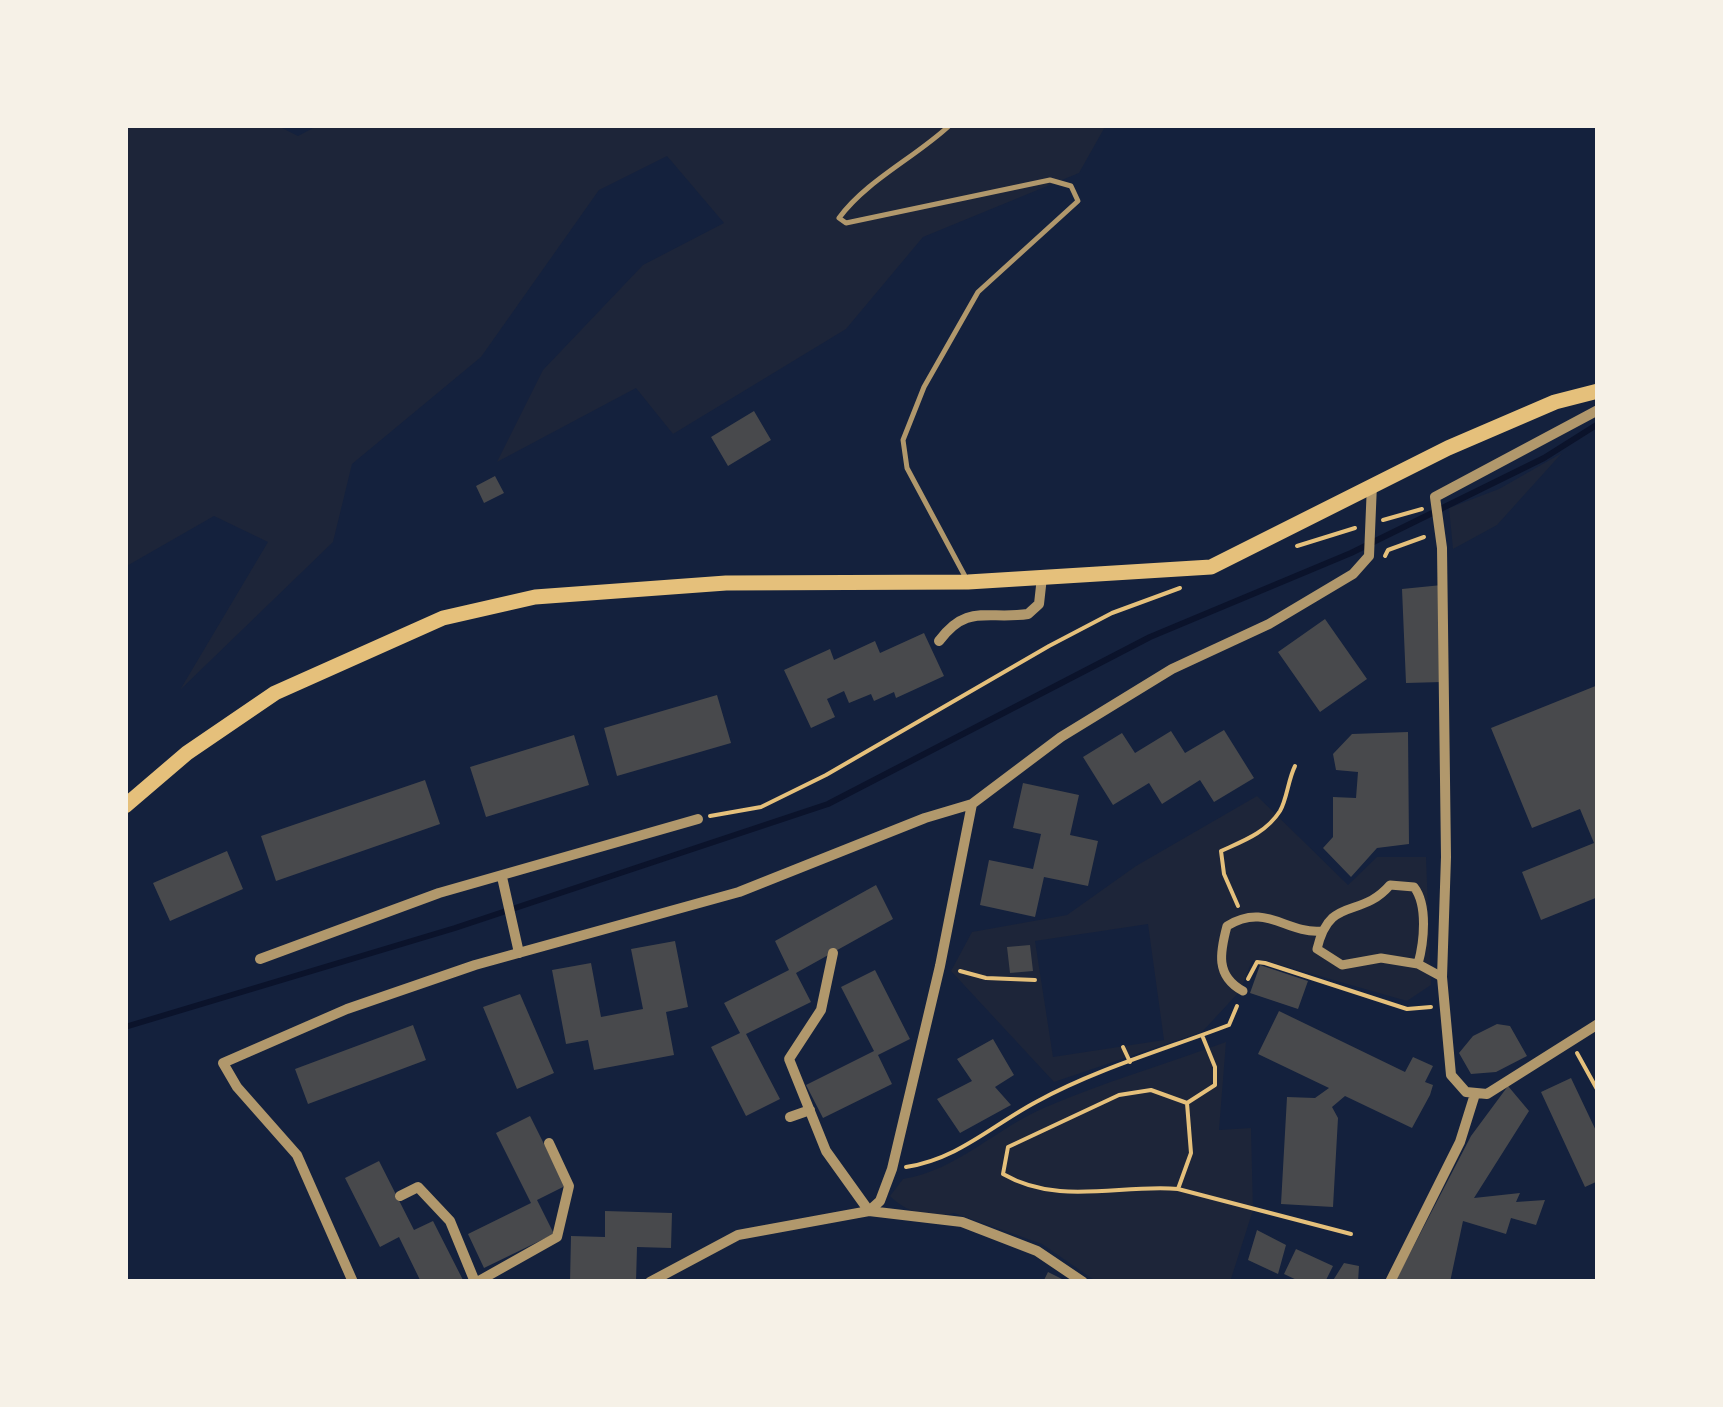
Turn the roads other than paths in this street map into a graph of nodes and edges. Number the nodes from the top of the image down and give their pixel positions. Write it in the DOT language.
graph roads {
  1 [pos="950,125"];
  2 [pos="1598,391"];
  3 [pos="1598,410"];
  4 [pos="1372,484"];
  5 [pos="1042,578"];
  6 [pos="968,582"];
  7 [pos="939,641"];
  8 [pos="972,804"];
  9 [pos="125,806"];
  10 [pos="698,819"];
  11 [pos="502,877"];
  12 [pos="1321,930"];
  13 [pos="519,952"];
  14 [pos="833,953"];
  15 [pos="260,960"];
  16 [pos="1418,964"];
  17 [pos="1442,977"];
  18 [pos="1243,992"];
  19 [pos="1598,1024"];
  20 [pos="1475,1094"];
  21 [pos="810,1110"];
  22 [pos="790,1117"];
  23 [pos="548,1143"];
  24 [pos="400,1196"];
  25 [pos="869,1211"];
  26 [pos="353,1282"];
  27 [pos="476,1282"];
  28 [pos="650,1282"];
  29 [pos="1082,1282"];
  30 [pos="1390,1282"];
  1 -- 6 [label="lane"];
  2 -- 4 [label="main road"];
  3 -- 17 [label="street"];
  4 -- 5 [label="main road"];
  4 -- 8 [label="street"];
  5 -- 6 [label="main road"];
  5 -- 7 [label="street"];
  6 -- 9 [label="main road"];
  8 -- 13 [label="street"];
  8 -- 25 [label="street"];
  10 -- 11 [label="street"];
  11 -- 13 [label="street"];
  11 -- 15 [label="street"];
  12 -- 16 [label="street"];
  12 -- 16 [label="street"];
  12 -- 18 [label="street"];
  13 -- 26 [label="street"];
  14 -- 21 [label="street"];
  16 -- 17 [label="street"];
  17 -- 20 [label="street"];
  19 -- 20 [label="street"];
  20 -- 30 [label="street"];
  21 -- 22 [label="street"];
  21 -- 25 [label="street"];
  23 -- 27 [label="street"];
  24 -- 27 [label="street"];
  25 -- 28 [label="street"];
  25 -- 29 [label="street"];
}
